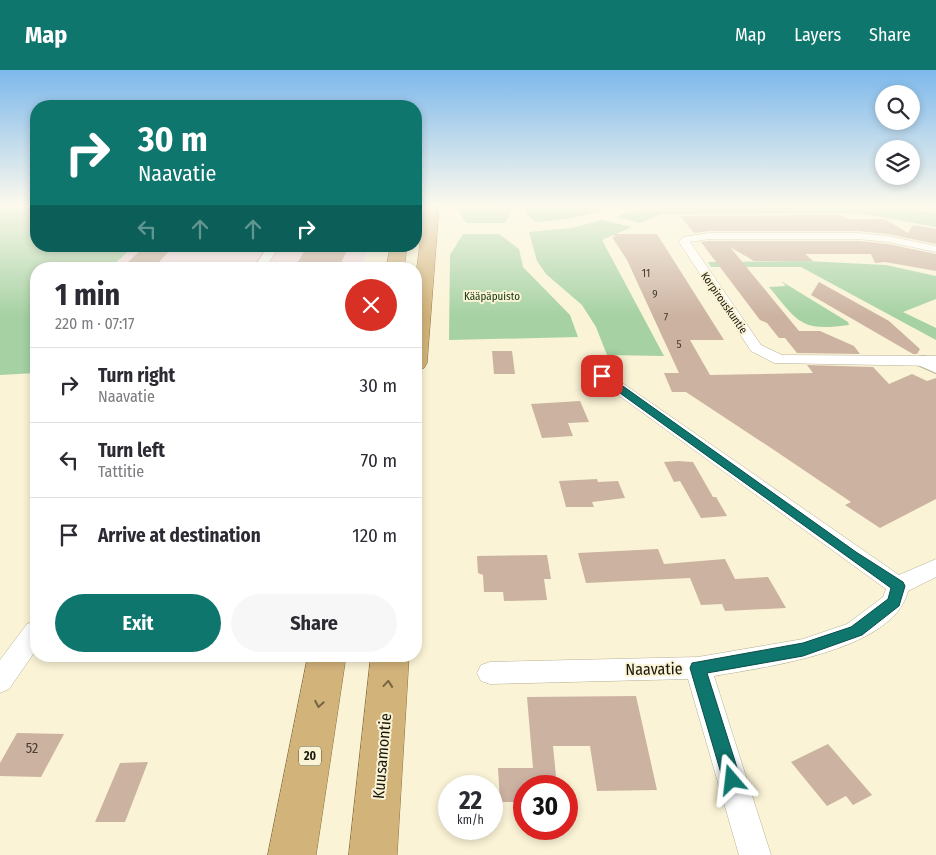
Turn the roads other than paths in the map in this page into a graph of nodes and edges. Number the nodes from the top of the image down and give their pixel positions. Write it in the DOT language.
graph roads {
  1 [pos="428,244"];
  2 [pos="685,244"];
  3 [pos="913,244"];
  4 [pos="936,248"];
  5 [pos="422,304"];
  6 [pos="932,363"];
  7 [pos="602,376"];
  8 [pos="936,567"];
  9 [pos="898,586"];
  10 [pos="30,639"];
  11 [pos="326,662"];
  12 [pos="389,662"];
  13 [pos="698,668"];
  14 [pos="490,673"];
  15 [pos="0,681"];
  16 [pos="292,855"];
  17 [pos="373,855"];
  18 [pos="755,855"];
  1 -- 5 [label="highway"];
  2 -- 6 [label="street, Korpirouskuntie"];
  3 -- 4 [label="street, Korpirouskuntie"];
  7 -- 9 [label="street"];
  8 -- 9 [label="street"];
  9 -- 13 [label="street, Naavatie"];
  10 -- 15 [label="street"];
  11 -- 16 [label="highway, 20, one-way"];
  17 -- 12 [label="highway, Kuusamontie, one-way"];
  13 -- 14 [label="street, Naavatie"];
  13 -- 18 [label="street"];
}
